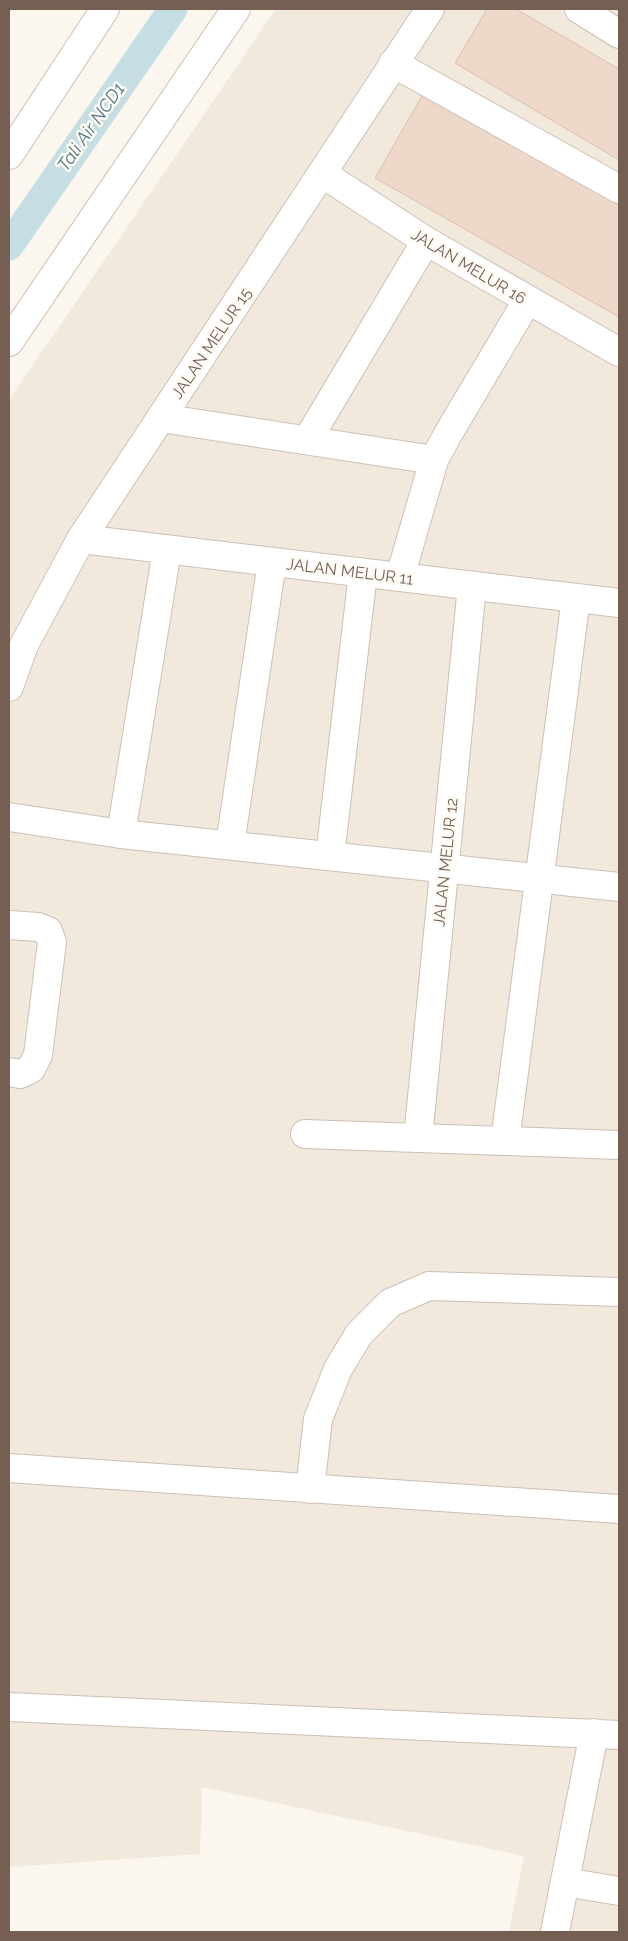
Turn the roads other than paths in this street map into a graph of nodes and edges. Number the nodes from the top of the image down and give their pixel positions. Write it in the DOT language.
graph roads {
  1 [pos="105,9"];
  2 [pos="236,9"];
  3 [pos="430,9"];
  4 [pos="579,9"];
  5 [pos="619,34"];
  6 [pos="393,63"];
  7 [pos="9,155"];
  8 [pos="323,174"];
  9 [pos="619,188"];
  10 [pos="426,241"];
  11 [pos="527,301"];
  12 [pos="9,342"];
  13 [pos="619,352"];
  14 [pos="161,418"];
  15 [pos="308,439"];
  16 [pos="434,460"];
  17 [pos="81,539"];
  18 [pos="167,550"];
  19 [pos="272,562"];
  20 [pos="363,573"];
  21 [pos="400,577"];
  22 [pos="472,586"];
  23 [pos="576,598"];
  24 [pos="619,603"];
  25 [pos="9,687"];
  26 [pos="9,817"];
  27 [pos="121,834"];
  28 [pos="230,846"];
  29 [pos="330,856"];
  30 [pos="444,869"];
  31 [pos="540,878"];
  32 [pos="619,887"];
  33 [pos="9,925"];
  34 [pos="9,1072"];
  35 [pos="305,1134"];
  36 [pos="418,1138"];
  37 [pos="505,1141"];
  38 [pos="619,1145"];
  39 [pos="619,1292"];
  40 [pos="9,1468"];
  41 [pos="310,1489"];
  42 [pos="619,1509"];
  43 [pos="9,1707"];
  44 [pos="607,1734"];
  45 [pos="565,1882"];
  46 [pos="619,1890"];
  47 [pos="550,1930"];
  1 -- 7 [label="street"];
  2 -- 12 [label="street"];
  3 -- 6 [label="street, JALAN MELUR 15"];
  4 -- 5 [label="street"];
  6 -- 8 [label="street, JALAN MELUR 15"];
  6 -- 9 [label="street"];
  8 -- 10 [label="street, JALAN MELUR 16"];
  8 -- 14 [label="street, JALAN MELUR 15"];
  10 -- 11 [label="street, JALAN MELUR 16"];
  10 -- 15 [label="street"];
  11 -- 13 [label="street, JALAN MELUR 16"];
  11 -- 16 [label="street"];
  14 -- 15 [label="street"];
  14 -- 17 [label="street, JALAN MELUR 15"];
  15 -- 16 [label="street"];
  16 -- 21 [label="street"];
  17 -- 18 [label="street, JALAN MELUR 11"];
  17 -- 25 [label="street, JALAN MELUR 15"];
  18 -- 19 [label="street, JALAN MELUR 11"];
  18 -- 27 [label="street"];
  19 -- 20 [label="street, JALAN MELUR 11"];
  19 -- 28 [label="street"];
  20 -- 21 [label="street, JALAN MELUR 11"];
  20 -- 29 [label="street"];
  21 -- 22 [label="street, JALAN MELUR 11"];
  22 -- 23 [label="street, JALAN MELUR 11"];
  22 -- 30 [label="street, JALAN MELUR 12"];
  23 -- 24 [label="street, JALAN MELUR 11"];
  23 -- 31 [label="street"];
  26 -- 27 [label="street"];
  27 -- 28 [label="street"];
  28 -- 29 [label="street"];
  29 -- 30 [label="street"];
  30 -- 31 [label="street"];
  30 -- 36 [label="street, JALAN MELUR 12"];
  31 -- 32 [label="street"];
  31 -- 37 [label="street"];
  33 -- 34 [label="street"];
  35 -- 36 [label="street"];
  36 -- 37 [label="street"];
  37 -- 38 [label="street"];
  39 -- 41 [label="street"];
  40 -- 41 [label="street"];
  41 -- 42 [label="street"];
  43 -- 44 [label="street"];
  44 -- 45 [label="street"];
  45 -- 46 [label="street"];
  45 -- 47 [label="street"];
}
